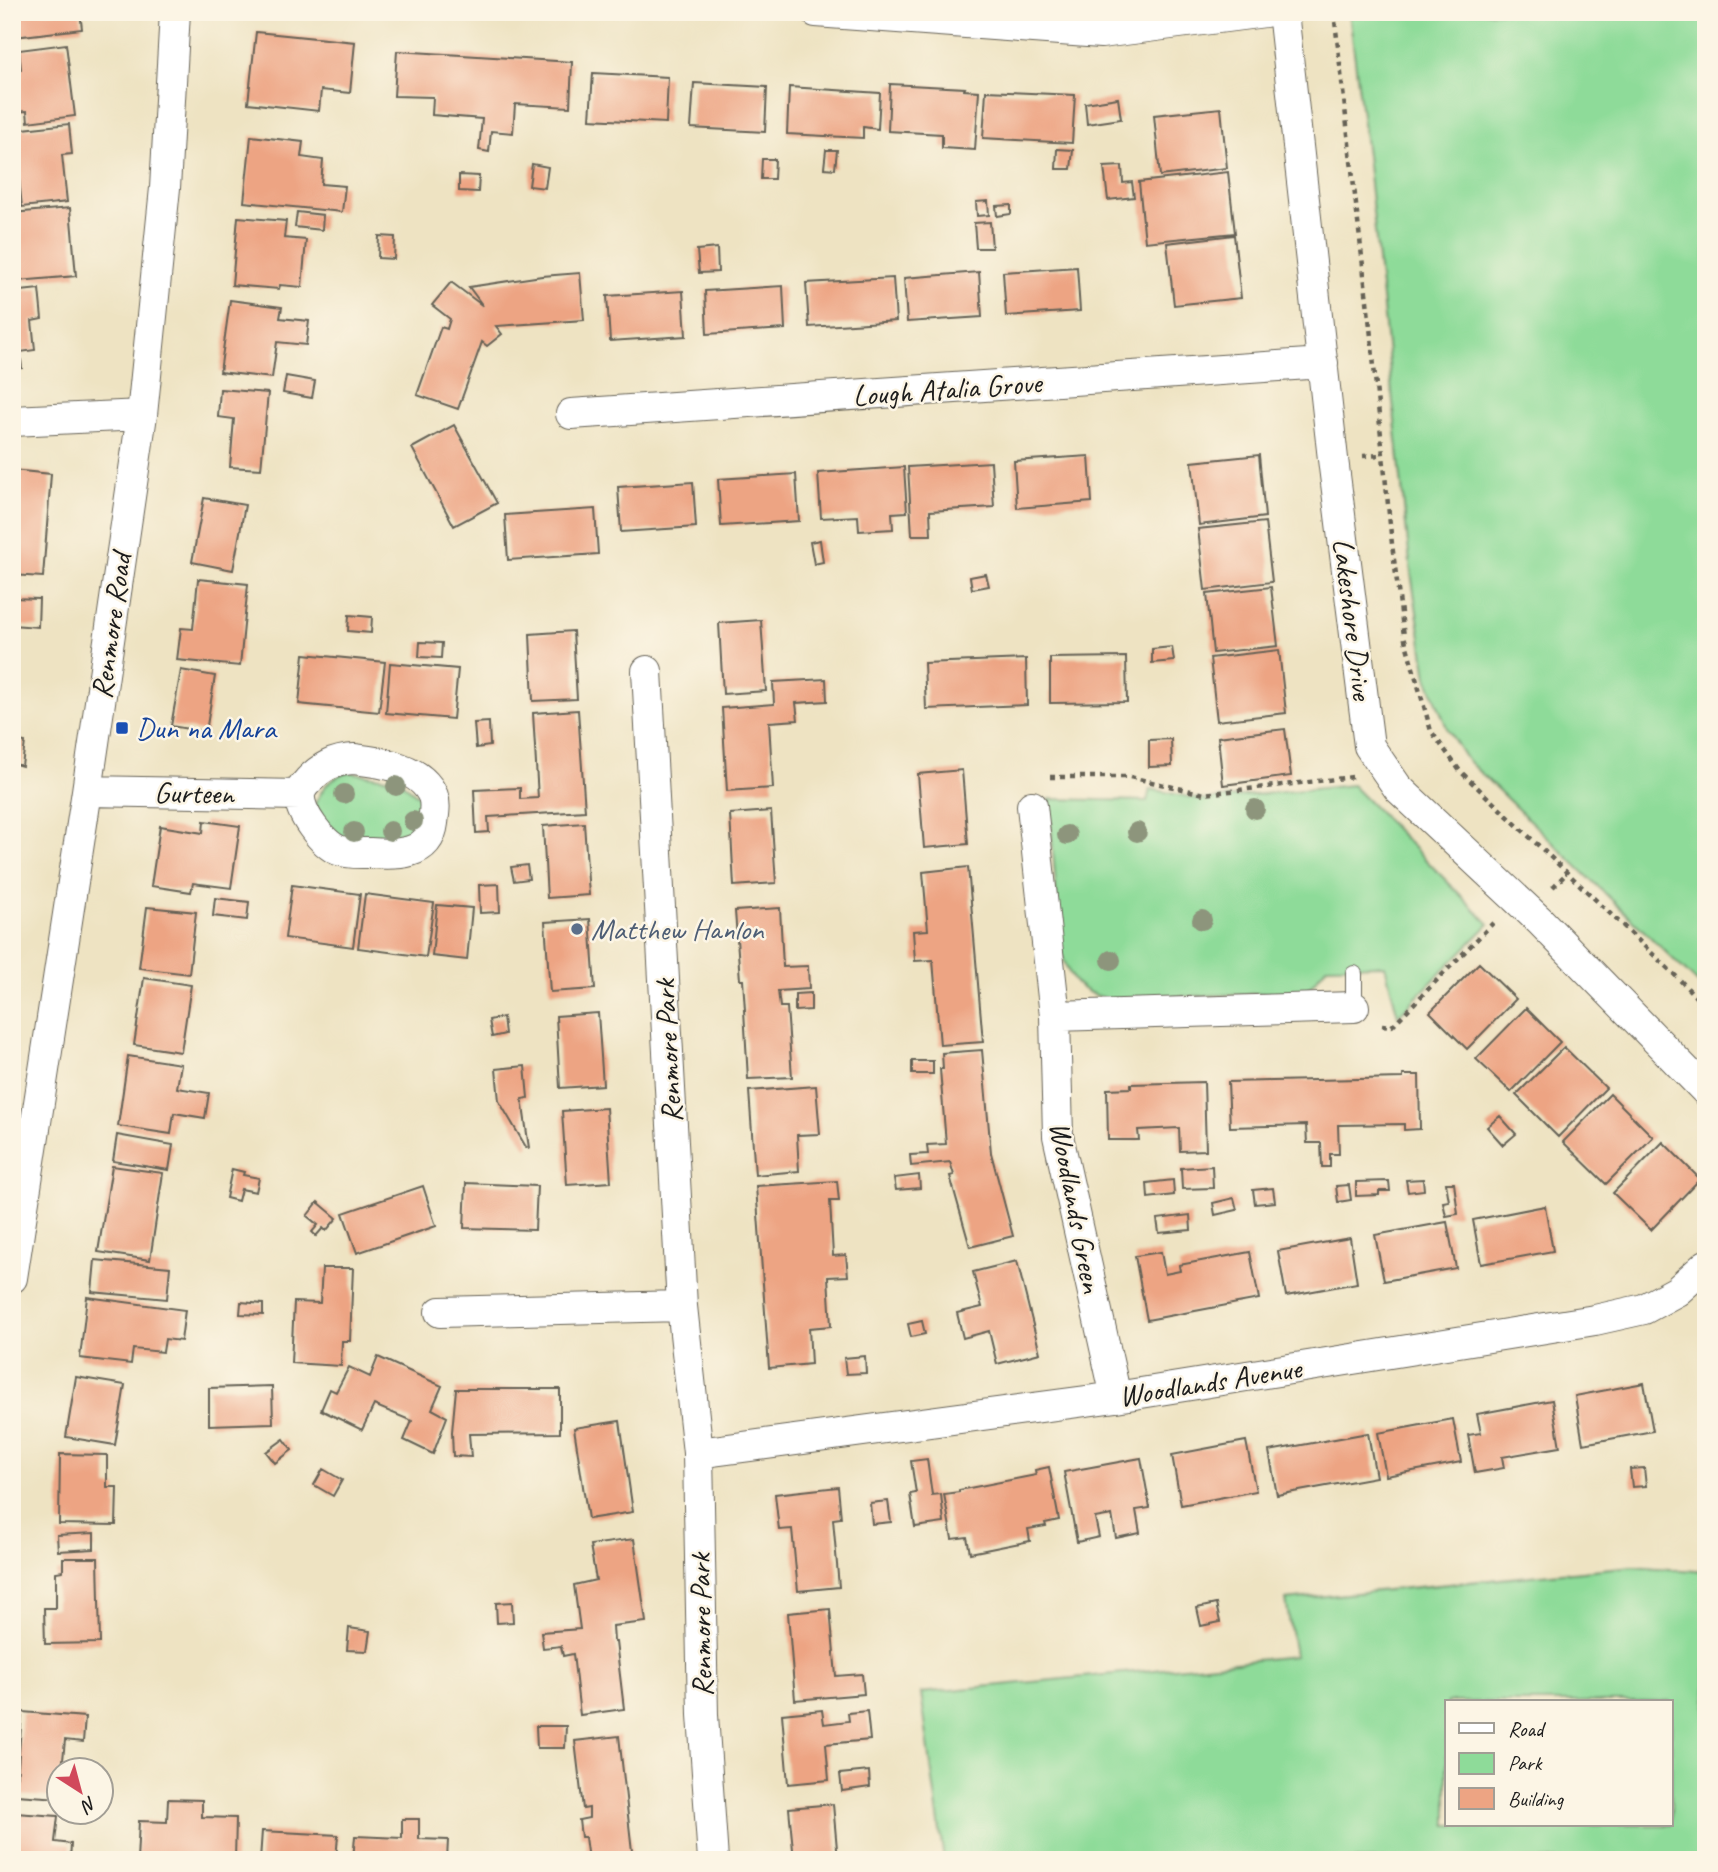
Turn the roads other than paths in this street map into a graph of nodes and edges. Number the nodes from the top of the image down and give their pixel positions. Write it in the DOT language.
graph roads {
  1 [pos="175,12"];
  2 [pos="816,12"];
  3 [pos="1265,12"];
  4 [pos="1283,12"];
  5 [pos="1323,363"];
  6 [pos="571,414"];
  7 [pos="142,415"];
  8 [pos="12,421"];
  9 [pos="647,671"];
  10 [pos="87,791"];
  11 [pos="300,795"];
  12 [pos="1032,806"];
  13 [pos="1354,974"];
  14 [pos="1353,1007"];
  15 [pos="1055,1016"];
  16 [pos="1706,1091"];
  17 [pos="1706,1265"];
  18 [pos="12,1278"];
  19 [pos="682,1306"];
  20 [pos="439,1312"];
  21 [pos="1116,1397"];
  22 [pos="698,1453"];
  23 [pos="713,1860"];
  1 -- 7 [label="street, Renmore Road"];
  2 -- 3 [label="street"];
  4 -- 5 [label="street, Lakeshore Drive"];
  5 -- 6 [label="street, Lough Atalia Grove"];
  5 -- 16 [label="street, Lakeshore Drive"];
  7 -- 8 [label="street"];
  7 -- 10 [label="street, Renmore Road"];
  9 -- 19 [label="street, Renmore Park"];
  10 -- 11 [label="street, Gurteen"];
  10 -- 18 [label="street, Renmore Road"];
  12 -- 15 [label="street, Woodlands Green"];
  13 -- 14 [label="lane"];
  14 -- 15 [label="street"];
  15 -- 21 [label="street, Woodlands Green"];
  17 -- 21 [label="street, Woodlands Avenue"];
  19 -- 20 [label="street"];
  19 -- 22 [label="street, Renmore Park"];
  21 -- 22 [label="street, Woodlands Avenue"];
  22 -- 23 [label="street, Renmore Park"];
}
